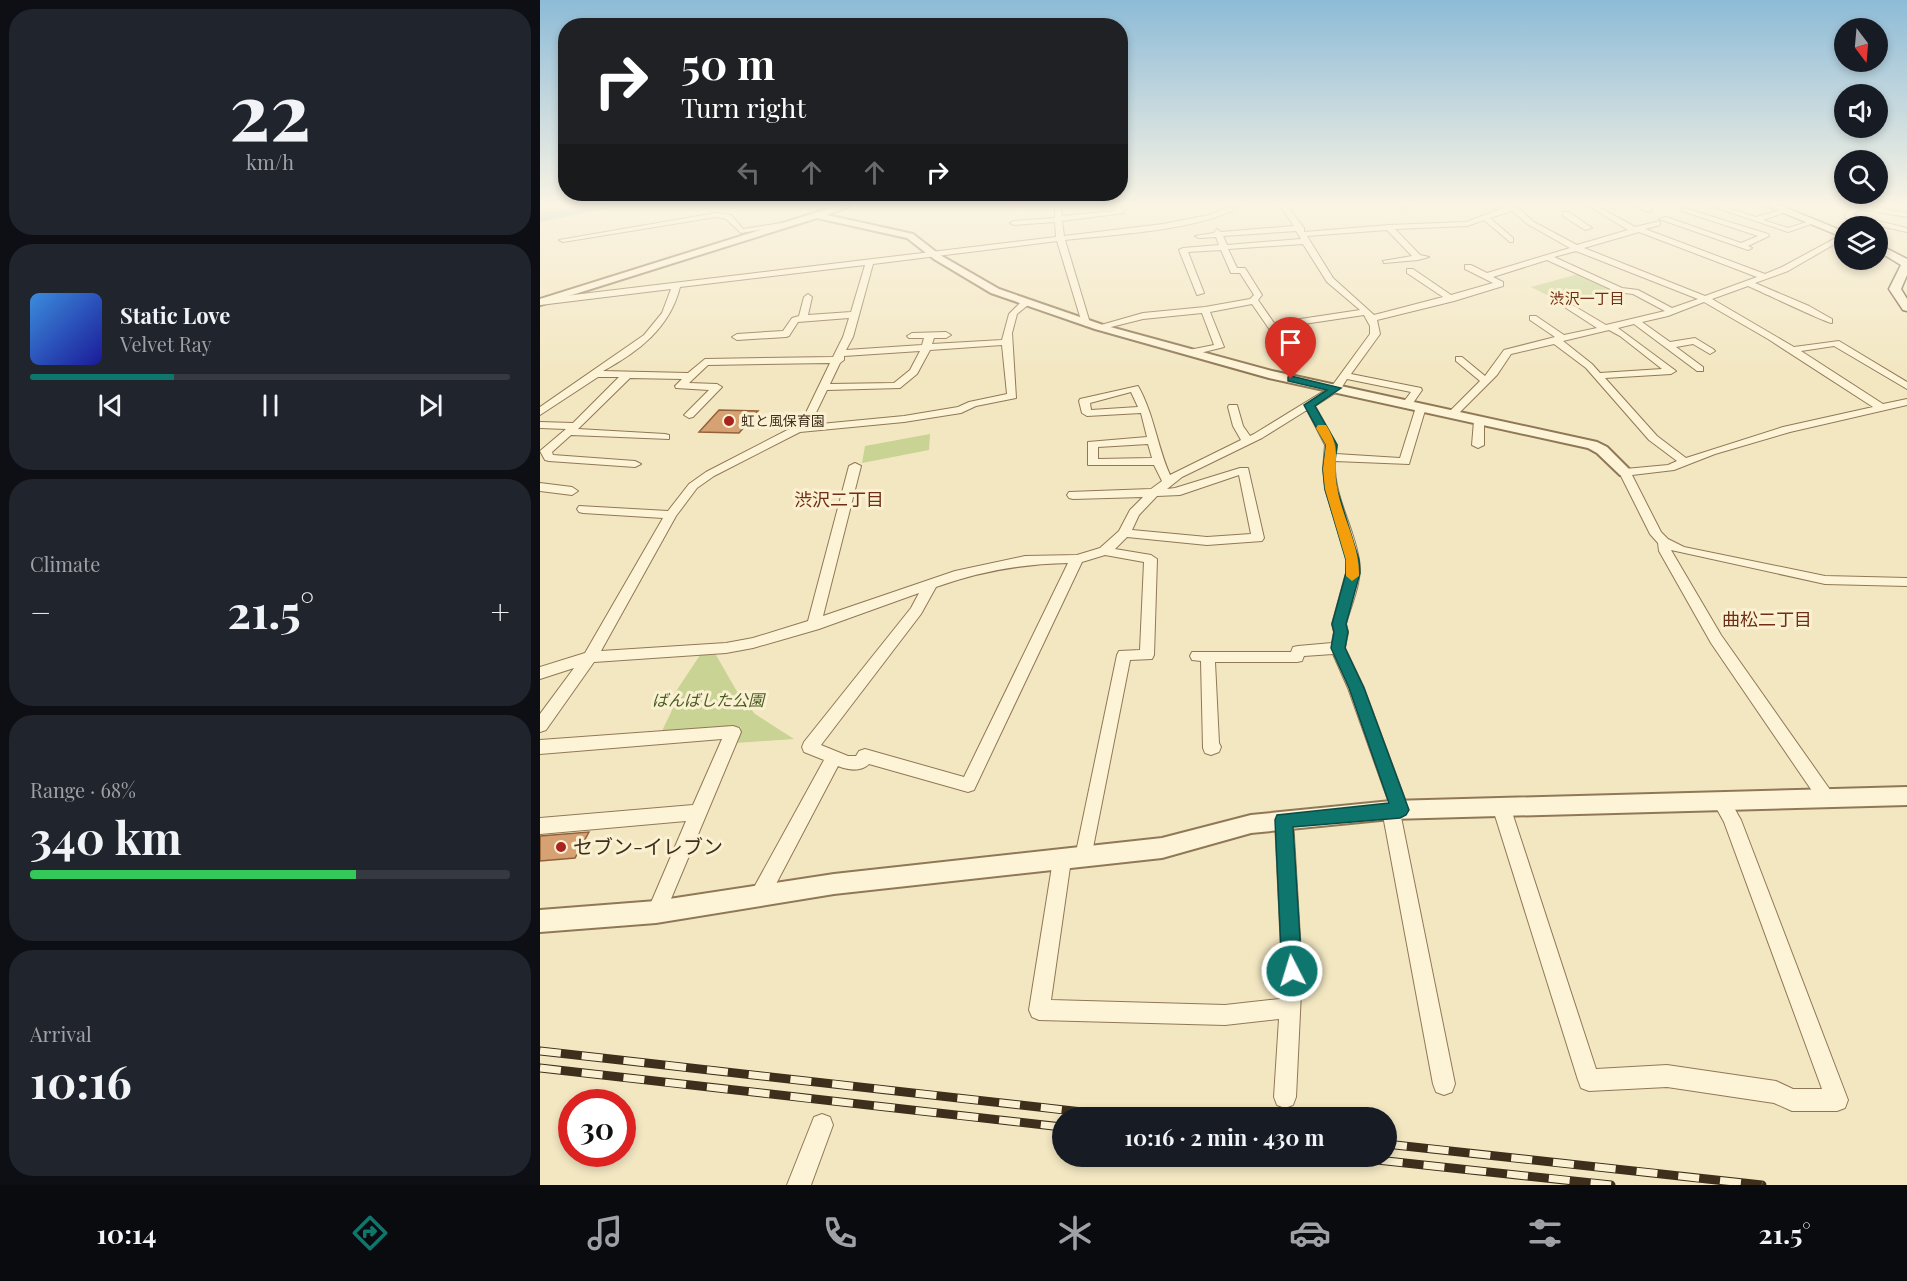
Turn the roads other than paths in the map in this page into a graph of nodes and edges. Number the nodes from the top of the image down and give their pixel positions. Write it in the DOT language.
graph roads {
  1 [pos="664,261"];
  2 [pos="876,261"];
  3 [pos="945,261"];
  4 [pos="1066,261"];
  5 [pos="1184,261"];
  6 [pos="1231,261"];
  7 [pos="1319,261"];
  8 [pos="1533,261"];
  9 [pos="1557,261"];
  10 [pos="1610,261"];
  11 [pos="1723,261"];
  12 [pos="1800,261"];
  13 [pos="1905,261"];
  14 [pos="870,262"];
  15 [pos="1468,267"];
  16 [pos="1410,271"];
  17 [pos="1486,276"];
  18 [pos="1763,276"];
  19 [pos="1746,282"];
  20 [pos="676,285"];
  21 [pos="1200,293"];
  22 [pos="808,297"];
  23 [pos="1703,297"];
  24 [pos="1451,298"];
  25 [pos="1254,301"];
  26 [pos="540,302"];
  27 [pos="1025,303"];
  28 [pos="1569,306"];
  29 [pos="1907,308"];
  30 [pos="1205,310"];
  31 [pos="1671,311"];
  32 [pos="853,315"];
  33 [pos="1369,315"];
  34 [pos="803,318"];
  35 [pos="1533,318"];
  36 [pos="1635,321"];
  37 [pos="1828,321"];
  38 [pos="1086,323"];
  39 [pos="1099,327"];
  40 [pos="1606,327"];
  41 [pos="946,335"];
  42 [pos="912,336"];
  43 [pos="737,337"];
  44 [pos="1558,339"];
  45 [pos="929,340"];
  46 [pos="1009,342"];
  47 [pos="1670,345"];
  48 [pos="1643,349"];
  49 [pos="1790,350"];
  50 [pos="1629,351"];
  51 [pos="1710,351"];
  52 [pos="1192,352"];
  53 [pos="1874,352"];
  54 [pos="1855,355"];
  55 [pos="840,356"];
  56 [pos="1459,359"];
  57 [pos="1671,371"];
  58 [pos="596,374"];
  59 [pos="627,375"];
  60 [pos="690,376"];
  61 [pos="1345,376"];
  62 [pos="1598,376"];
  63 [pos="1485,381"];
  64 [pos="1907,386"];
  65 [pos="825,387"];
  66 [pos="1336,388"];
  67 [pos="540,398"];
  68 [pos="560,399"];
  69 [pos="1907,402"];
  70 [pos="1309,405"];
  71 [pos="1414,406"];
  72 [pos="1233,407"];
  73 [pos="1882,408"];
  74 [pos="1145,410"];
  75 [pos="540,412"];
  76 [pos="1452,414"];
  77 [pos="689,415"];
  78 [pos="1479,421"];
  79 [pos="540,425"];
  80 [pos="571,429"];
  81 [pos="801,429"];
  82 [pos="665,437"];
  83 [pos="1152,440"];
  84 [pos="1247,440"];
  85 [pos="1478,445"];
  86 [pos="1329,457"];
  87 [pos="1158,461"];
  88 [pos="1686,463"];
  89 [pos="635,464"];
  90 [pos="855,466"];
  91 [pos="1625,472"];
  92 [pos="1168,482"];
  93 [pos="540,487"];
  94 [pos="572,491"];
  95 [pos="1153,493"];
  96 [pos="1073,495"];
  97 [pos="583,509"];
  98 [pos="671,515"];
  99 [pos="1124,532"];
  100 [pos="1664,542"];
  101 [pos="1105,551"];
  102 [pos="1077,559"];
  103 [pos="1907,582"];
  104 [pos="931,583"];
  105 [pos="814,625"];
  106 [pos="1338,648"];
  107 [pos="590,657"];
  108 [pos="540,673"];
  109 [pos="540,726"];
  110 [pos="540,747"];
  111 [pos="1213,747"];
  112 [pos="834,758"];
  113 [pos="1907,796"];
  114 [pos="1827,799"];
  115 [pos="1722,802"];
  116 [pos="1501,806"];
  117 [pos="1395,810"];
  118 [pos="699,812"];
  119 [pos="1284,820"];
  120 [pos="540,826"];
  121 [pos="1084,857"];
  122 [pos="1062,860"];
  123 [pos="759,897"];
  124 [pos="656,912"];
  125 [pos="540,921"];
  126 [pos="1290,1008"];
  127 [pos="1444,1084"];
  128 [pos="1285,1097"];
  129 [pos="822,1125"];
  130 [pos="799,1185"];
  1 -- 26 [label="street"];
  2 -- 14 [label="street"];
  3 -- 27 [label="street"];
  4 -- 38 [label="street"];
  5 -- 21 [label="street"];
  6 -- 25 [label="street"];
  7 -- 33 [label="street"];
  8 -- 17 [label="street"];
  9 -- 31 [label="street"];
  10 -- 23 [label="street"];
  11 -- 18 [label="street"];
  12 -- 18 [label="street"];
  13 -- 29 [label="main road"];
  14 -- 20 [label="street"];
  14 -- 32 [label="street"];
  15 -- 17 [label="street"];
  16 -- 24 [label="street"];
  17 -- 24 [label="street"];
  18 -- 19 [label="street"];
  19 -- 23 [label="street"];
  19 -- 37 [label="street"];
  20 -- 26 [label="street"];
  20 -- 58 [label="street"];
  22 -- 34 [label="street"];
  23 -- 31 [label="street"];
  23 -- 49 [label="street"];
  24 -- 33 [label="street"];
  25 -- 30 [label="street"];
  25 -- 33 [label="street"];
  27 -- 38 [label="street"];
  27 -- 46 [label="street"];
  28 -- 40 [label="street"];
  30 -- 39 [label="street"];
  30 -- 52 [label="street"];
  31 -- 36 [label="street"];
  32 -- 34 [label="street"];
  32 -- 55 [label="street"];
  33 -- 61 [label="street"];
  34 -- 43 [label="street"];
  35 -- 44 [label="street"];
  36 -- 40 [label="street"];
  36 -- 47 [label="street"];
  38 -- 39 [label="street"];
  39 -- 52 [label="street"];
  40 -- 44 [label="street"];
  40 -- 48 [label="street"];
  41 -- 45 [label="street"];
  42 -- 45 [label="street"];
  44 -- 62 [label="street"];
  44 -- 63 [label="street"];
  45 -- 46 [label="street"];
  45 -- 55 [label="street"];
  45 -- 65 [label="street"];
  46 -- 81 [label="street"];
  47 -- 51 [label="street"];
  47 -- 57 [label="street"];
  48 -- 50 [label="street"];
  48 -- 57 [label="street"];
  49 -- 54 [label="street"];
  49 -- 73 [label="street"];
  52 -- 66 [label="street"];
  53 -- 54 [label="street"];
  54 -- 64 [label="street"];
  55 -- 60 [label="street"];
  55 -- 65 [label="street"];
  56 -- 63 [label="street"];
  57 -- 62 [label="street"];
  58 -- 59 [label="street"];
  58 -- 68 [label="street"];
  59 -- 60 [label="street"];
  59 -- 80 [label="street"];
  60 -- 77 [label="street"];
  61 -- 66 [label="street"];
  61 -- 71 [label="street"];
  62 -- 88 [label="street"];
  63 -- 76 [label="street"];
  65 -- 81 [label="street"];
  66 -- 70 [label="street"];
  66 -- 71 [label="street"];
  67 -- 68 [label="street"];
  68 -- 75 [label="street"];
  69 -- 73 [label="street"];
  70 -- 84 [label="street"];
  70 -- 86 [label="street"];
  71 -- 76 [label="street"];
  71 -- 86 [label="street"];
  72 -- 84 [label="street"];
  73 -- 88 [label="street"];
  74 -- 74 [label="street"];
  74 -- 83 [label="street"];
  76 -- 78 [label="street"];
  78 -- 85 [label="street"];
  78 -- 91 [label="street"];
  79 -- 80 [label="street"];
  80 -- 82 [label="street"];
  80 -- 89 [label="street"];
  81 -- 98 [label="street"];
  83 -- 87 [label="street"];
  83 -- 87 [label="street"];
  84 -- 92 [label="street"];
  86 -- 106 [label="street"];
  87 -- 92 [label="street"];
  88 -- 91 [label="street"];
  90 -- 105 [label="street"];
  91 -- 100 [label="street"];
  92 -- 95 [label="street"];
  93 -- 94 [label="street"];
  95 -- 96 [label="street"];
  95 -- 99 [label="street"];
  95 -- 99 [label="street"];
  97 -- 98 [label="street"];
  98 -- 107 [label="street"];
  99 -- 101 [label="street"];
  100 -- 103 [label="street"];
  100 -- 114 [label="street"];
  101 -- 102 [label="street"];
  101 -- 121 [label="street"];
  102 -- 104 [label="street"];
  102 -- 112 [label="street"];
  104 -- 105 [label="street"];
  104 -- 112 [label="street"];
  105 -- 107 [label="street"];
  106 -- 111 [label="street"];
  106 -- 117 [label="street"];
  107 -- 108 [label="street"];
  107 -- 109 [label="street"];
  110 -- 118 [label="street"];
  112 -- 123 [label="street"];
  113 -- 114 [label="street"];
  114 -- 115 [label="street"];
  115 -- 116 [label="street"];
  115 -- 116 [label="street"];
  116 -- 117 [label="street"];
  117 -- 119 [label="street"];
  117 -- 127 [label="street"];
  118 -- 120 [label="street"];
  118 -- 124 [label="street"];
  119 -- 121 [label="street"];
  119 -- 126 [label="street"];
  121 -- 122 [label="street"];
  122 -- 123 [label="street"];
  122 -- 126 [label="street"];
  123 -- 124 [label="street"];
  124 -- 125 [label="street"];
  126 -- 128 [label="street"];
  129 -- 130 [label="street"];
}
